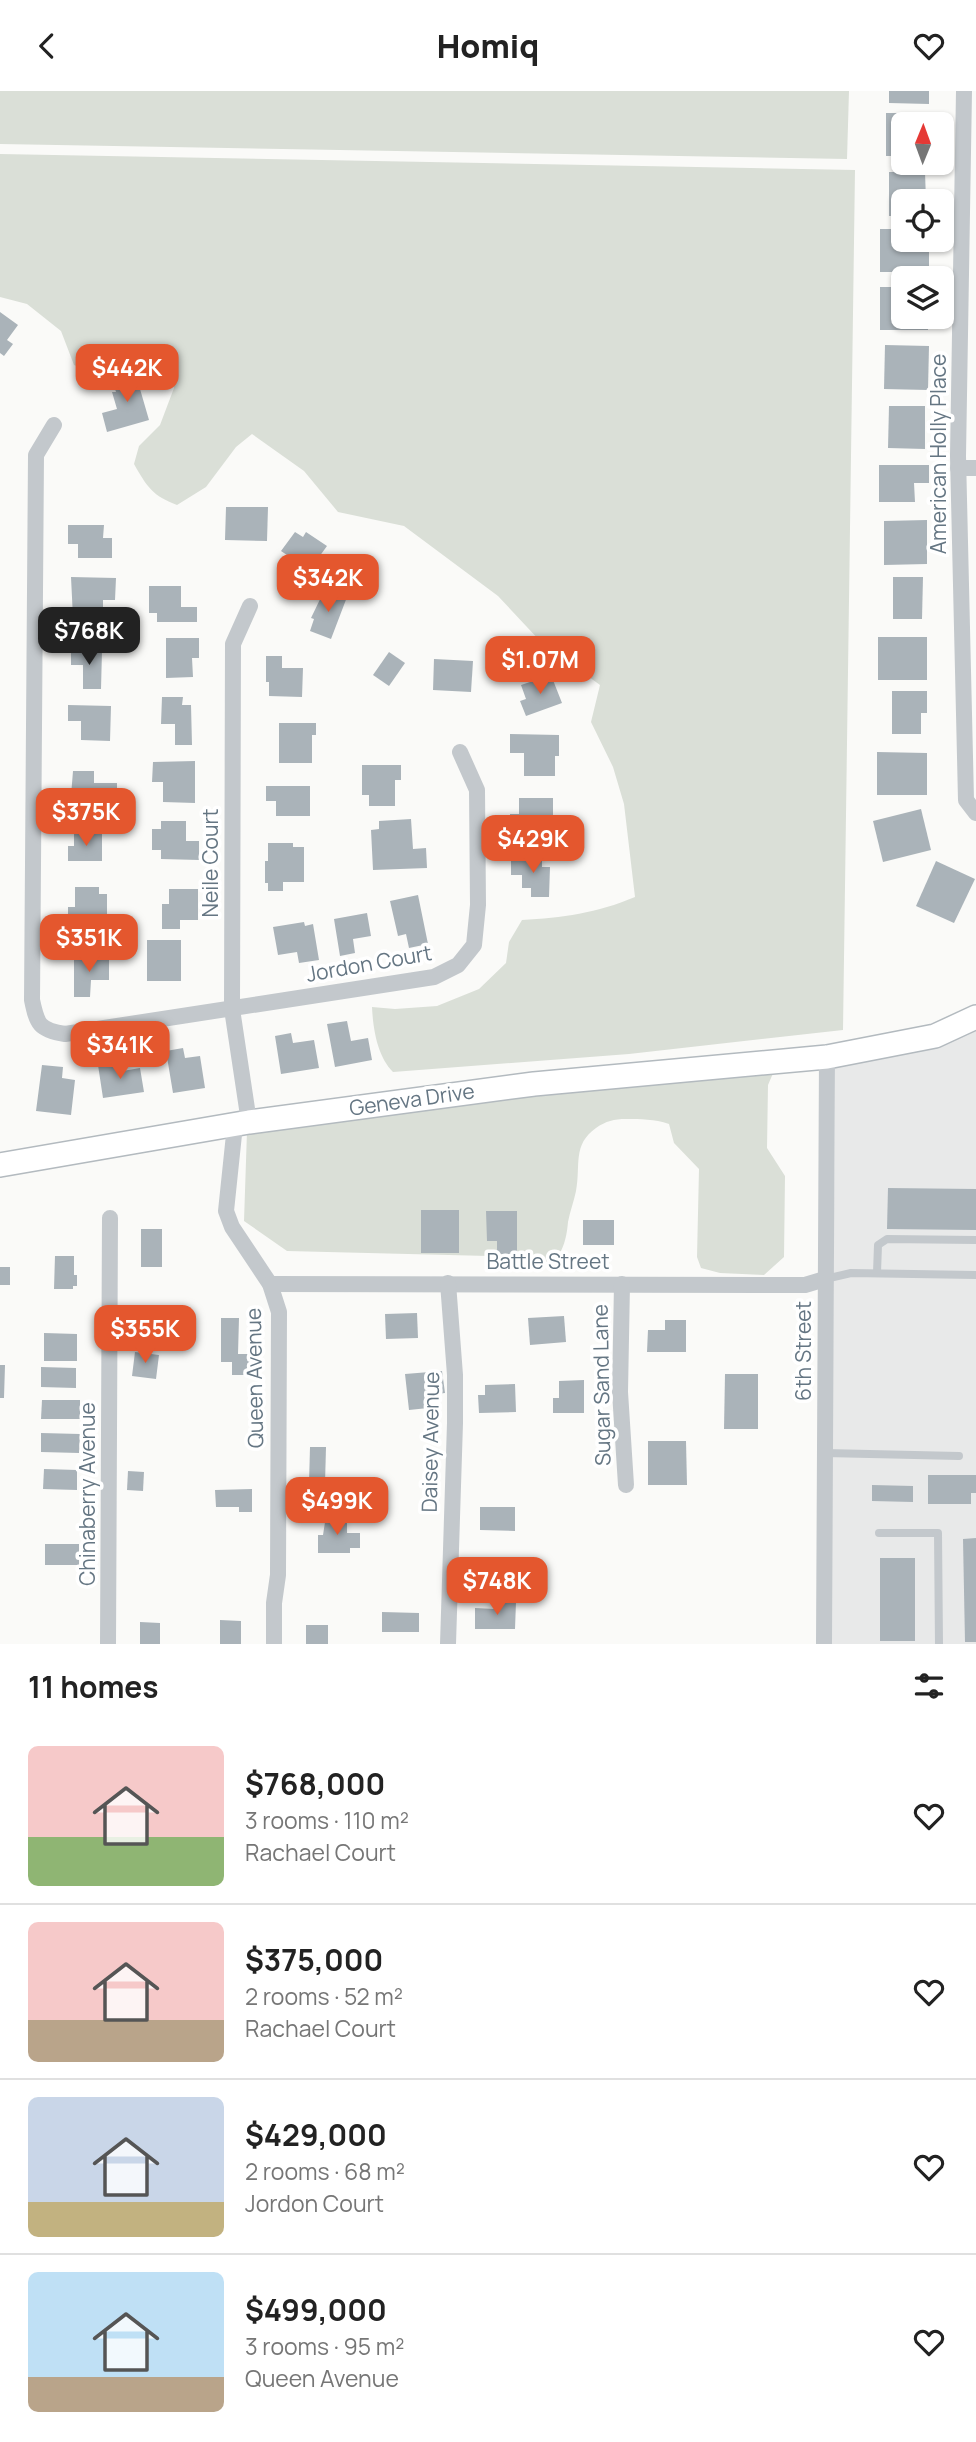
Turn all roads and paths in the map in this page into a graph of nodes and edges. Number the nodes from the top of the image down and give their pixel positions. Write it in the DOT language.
graph roads {
  1 [pos="964,91"];
  2 [pos="969,258"];
  3 [pos="54,425"];
  4 [pos="958,468"];
  5 [pos="976,468"];
  6 [pos="250,606"];
  7 [pos="970,694"];
  8 [pos="460,752"];
  9 [pos="976,813"];
  10 [pos="232,1009"];
  11 [pos="976,1017"];
  12 [pos="827,1057"];
  13 [pos="242,1123"];
  14 [pos="0,1165"];
  15 [pos="110,1218"];
  16 [pos="976,1240"];
  17 [pos="877,1273"];
  18 [pos="976,1275"];
  19 [pos="825,1279"];
  20 [pos="448,1283"];
  21 [pos="270,1284"];
  22 [pos="622,1284"];
  23 [pos="825,1453"];
  24 [pos="959,1456"];
  25 [pos="626,1485"];
  26 [pos="879,1533"];
  27 [pos="108,1644"];
  28 [pos="274,1644"];
  29 [pos="447,1644"];
  30 [pos="824,1644"];
  31 [pos="939,1644"];
  1 -- 2 [label="street, American Holly Place"];
  2 -- 4 [label="street, American Holly Place"];
  3 -- 10 [label="street, Jordon Court"];
  4 -- 5 [label="street"];
  4 -- 7 [label="street, American Holly Place"];
  6 -- 10 [label="street, Neile Court"];
  7 -- 9 [label="street, American Holly Place"];
  8 -- 10 [label="street, Jordon Court"];
  10 -- 13 [label="street, Neile Court"];
  11 -- 12 [label="main road, Geneva Drive"];
  12 -- 13 [label="main road, Geneva Drive"];
  12 -- 19 [label="street, 6th Street"];
  13 -- 14 [label="main road, Geneva Drive"];
  13 -- 21 [label="street, Queen Avenue"];
  15 -- 27 [label="street, Chinaberry Avenue"];
  16 -- 17 [label="lane"];
  17 -- 18 [label="lane"];
  17 -- 19 [label="lane"];
  19 -- 22 [label="street, Battle Street"];
  19 -- 23 [label="street, 6th Street"];
  20 -- 21 [label="street, Battle Street"];
  20 -- 22 [label="street, Battle Street"];
  20 -- 29 [label="street, Daisey Avenue"];
  21 -- 28 [label="street, Queen Avenue"];
  22 -- 25 [label="street, Sugar Sand Lane"];
  23 -- 24 [label="lane"];
  23 -- 30 [label="street, 6th Street"];
  26 -- 31 [label="lane"];
}
